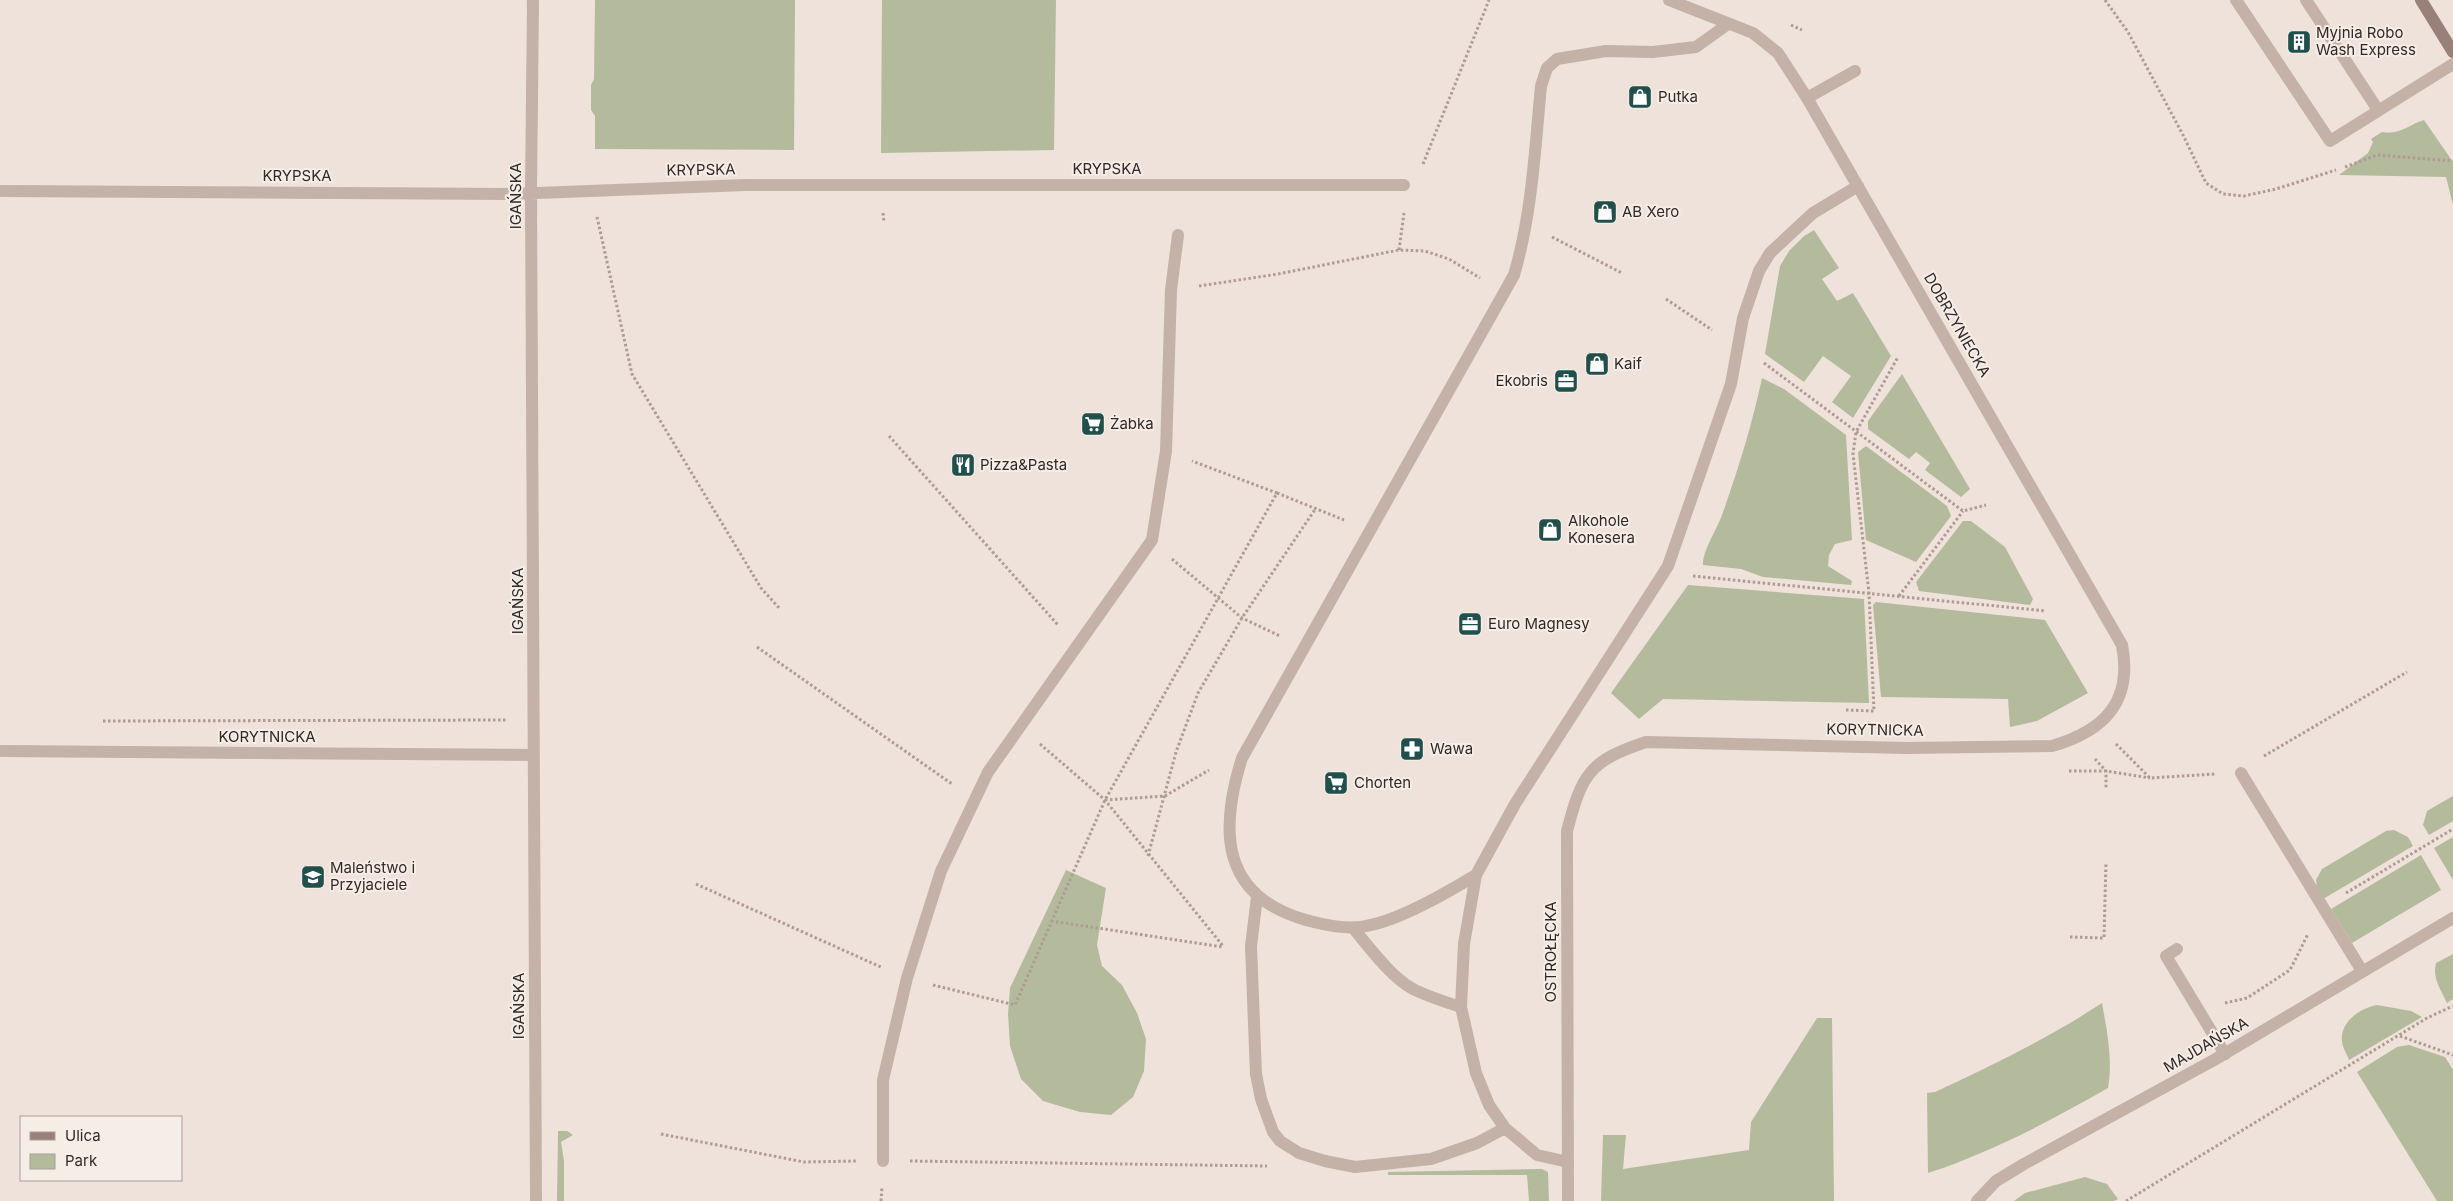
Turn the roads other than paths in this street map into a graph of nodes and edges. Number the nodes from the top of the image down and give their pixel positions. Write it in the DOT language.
graph roads {
  1 [pos="533,0"];
  2 [pos="1669,0"];
  3 [pos="2236,0"];
  4 [pos="2306,0"];
  5 [pos="2421,0"];
  6 [pos="1728,24"];
  7 [pos="2453,52"];
  8 [pos="2453,64"];
  9 [pos="1855,71"];
  10 [pos="1807,98"];
  11 [pos="2378,110"];
  12 [pos="1404,185"];
  13 [pos="1858,186"];
  14 [pos="0,191"];
  15 [pos="531,193"];
  16 [pos="1178,235"];
  17 [pos="2098,726"];
  18 [pos="1646,742"];
  19 [pos="0,751"];
  20 [pos="534,755"];
  21 [pos="2240,773"];
  22 [pos="1476,875"];
  23 [pos="1257,896"];
  24 [pos="2453,918"];
  25 [pos="1353,928"];
  26 [pos="2177,949"];
  27 [pos="2362,972"];
  28 [pos="1461,1007"];
  29 [pos="2225,1054"];
  30 [pos="1505,1128"];
  31 [pos="882,1161"];
  32 [pos="1568,1162"];
  33 [pos="536,1201"];
  34 [pos="1568,1201"];
  35 [pos="1977,1201"];
  1 -- 15 [label="street, IGAŃSKA"];
  2 -- 6 [label="street, DOBRZYNIECKA"];
  3 -- 11 [label="street"];
  4 -- 11 [label="street"];
  5 -- 7 [label="main road"];
  6 -- 10 [label="street, DOBRZYNIECKA"];
  6 -- 23 [label="street"];
  8 -- 11 [label="street"];
  9 -- 10 [label="street"];
  10 -- 13 [label="street, DOBRZYNIECKA"];
  12 -- 15 [label="street, KRYPSKA"];
  13 -- 17 [label="street, DOBRZYNIECKA"];
  13 -- 22 [label="street"];
  14 -- 15 [label="street, KRYPSKA"];
  15 -- 20 [label="street, IGAŃSKA"];
  16 -- 31 [label="street"];
  17 -- 18 [label="street, KORYTNICKA"];
  18 -- 32 [label="street, OSTROŁĘCKA"];
  19 -- 20 [label="street, KORYTNICKA"];
  20 -- 33 [label="street, IGAŃSKA"];
  21 -- 27 [label="street"];
  22 -- 25 [label="street"];
  22 -- 28 [label="street"];
  23 -- 25 [label="street"];
  23 -- 30 [label="street"];
  24 -- 27 [label="street, MAJDAŃSKA"];
  25 -- 28 [label="street"];
  26 -- 29 [label="street"];
  27 -- 29 [label="street, MAJDAŃSKA"];
  28 -- 30 [label="street"];
  29 -- 35 [label="street, MAJDAŃSKA"];
  30 -- 32 [label="street"];
  32 -- 34 [label="street, OSTROŁĘCKA"];
}
